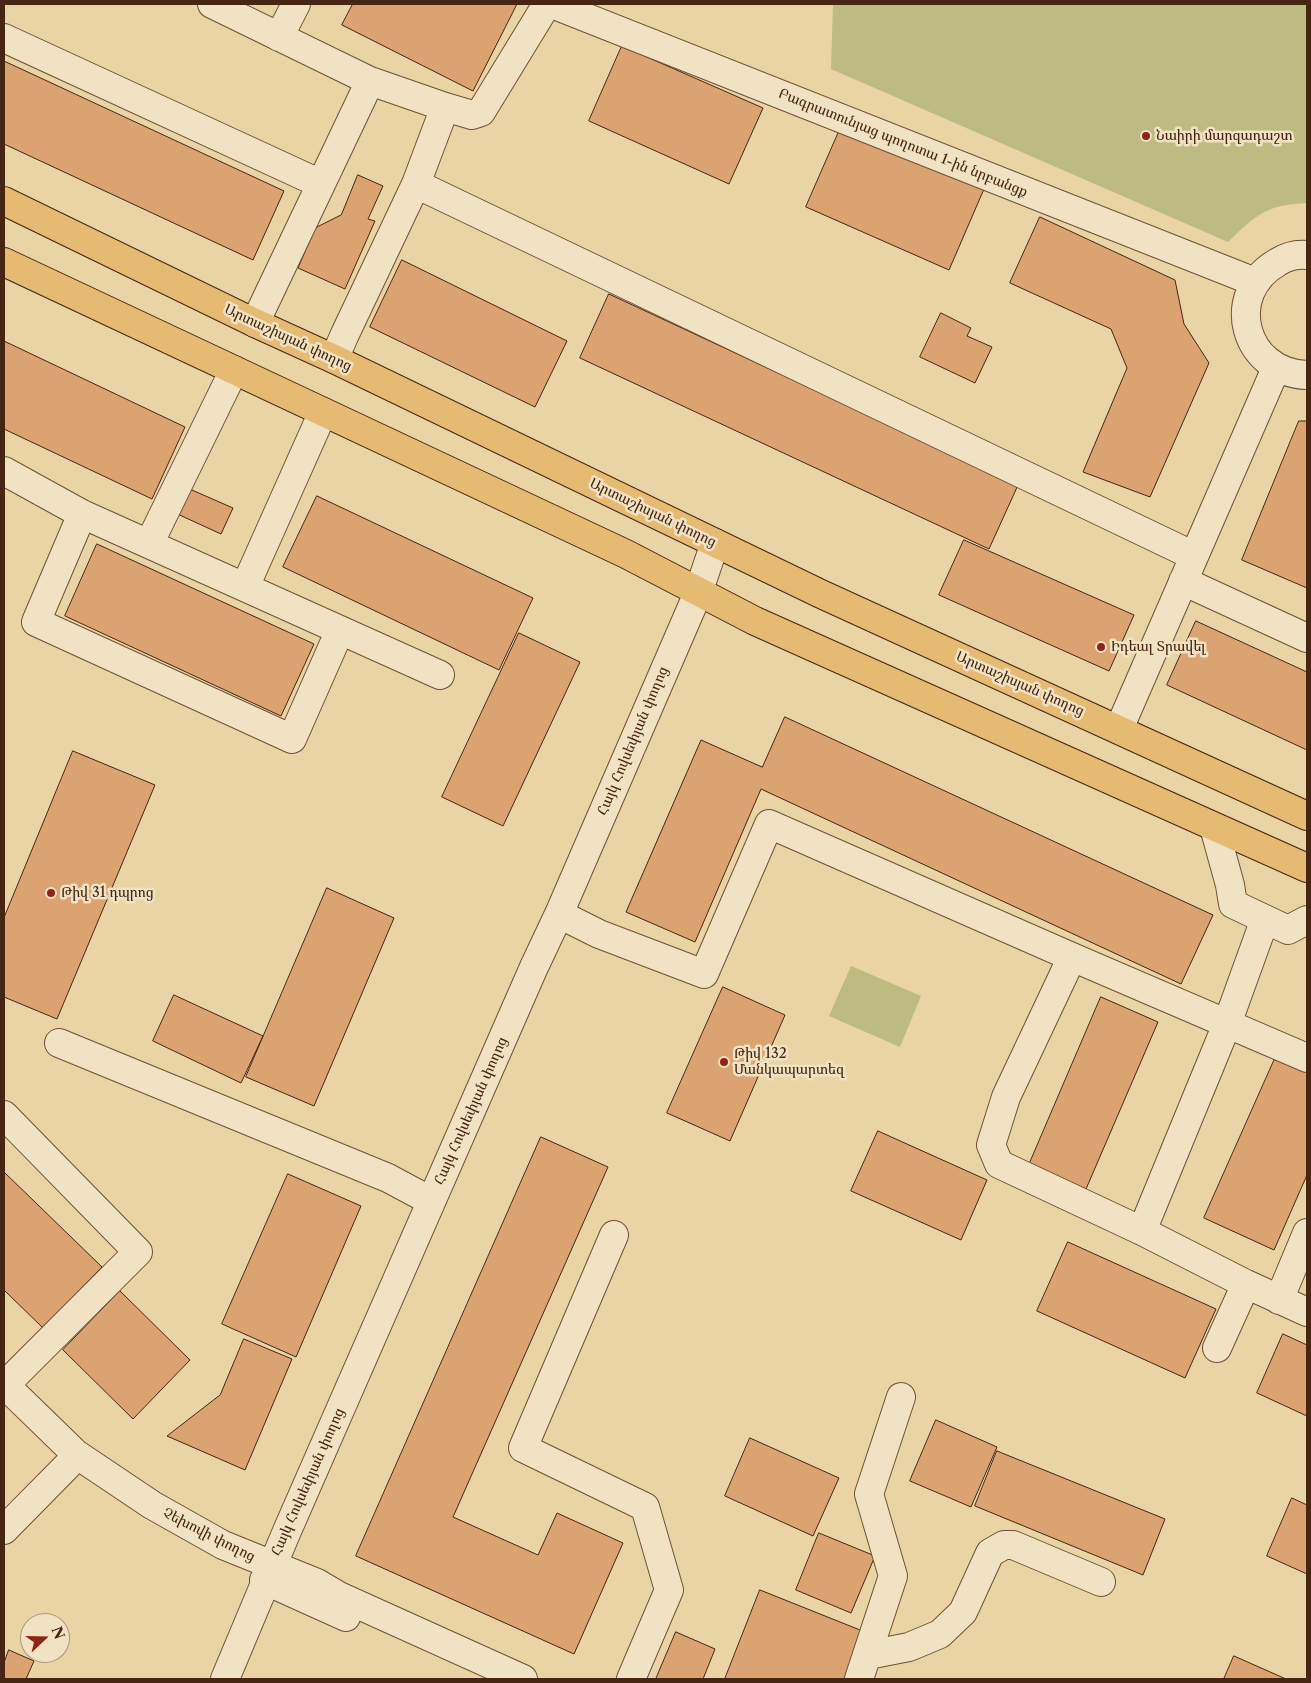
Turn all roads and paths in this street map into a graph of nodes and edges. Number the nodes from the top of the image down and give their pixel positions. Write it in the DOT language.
graph roads {
  1 [pos="212,4"];
  2 [pos="296,4"];
  3 [pos="546,4"];
  4 [pos="552,4"];
  5 [pos="279,37"];
  6 [pos="4,38"];
  7 [pos="370,80"];
  8 [pos="445,107"];
  9 [pos="321,184"];
  10 [pos="416,184"];
  11 [pos="4,201"];
  12 [pos="1307,255"];
  13 [pos="4,262"];
  14 [pos="1255,282"];
  15 [pos="255,323"];
  16 [pos="334,360"];
  17 [pos="1276,368"];
  18 [pos="234,370"];
  19 [pos="1307,376"];
  20 [pos="324,412"];
  21 [pos="4,471"];
  22 [pos="82,514"];
  23 [pos="715,543"];
  24 [pos="149,544"];
  25 [pos="1194,556"];
  26 [pos="1183,581"];
  27 [pos="245,587"];
  28 [pos="698,593"];
  29 [pos="340,630"];
  30 [pos="1307,638"];
  31 [pos="440,675"];
  32 [pos="1119,729"];
  33 [pos="1307,816"];
  34 [pos="1214,827"];
  35 [pos="1307,868"];
  36 [pos="559,914"];
  37 [pos="1265,919"];
  38 [pos="1307,920"];
  39 [pos="1072,957"];
  40 [pos="1227,1024"];
  41 [pos="59,1043"];
  42 [pos="1307,1058"];
  43 [pos="4,1115"];
  44 [pos="432,1201"];
  45 [pos="1142,1231"];
  46 [pos="1307,1233"];
  47 [pos="614,1235"];
  48 [pos="1246,1284"];
  49 [pos="1279,1300"];
  50 [pos="1307,1312"];
  51 [pos="1217,1348"];
  52 [pos="4,1390"];
  53 [pos="901,1397"];
  54 [pos="67,1466"];
  55 [pos="4,1530"];
  56 [pos="269,1573"];
  57 [pos="1101,1582"];
  58 [pos="864,1667"];
  59 [pos="225,1679"];
  60 [pos="493,1679"];
  61 [pos="524,1679"];
  62 [pos="631,1679"];
  1 -- 5 [label="street"];
  2 -- 5 [label="street"];
  3 -- 8 [label="street"];
  4 -- 14 [label="street, Բագրատունյաց պողոտա 1-ին նրբանցք"];
  5 -- 7 [label="street"];
  6 -- 9 [label="street"];
  7 -- 8 [label="street"];
  7 -- 9 [label="street"];
  8 -- 10 [label="street"];
  9 -- 15 [label="street"];
  10 -- 16 [label="street"];
  10 -- 25 [label="street"];
  11 -- 15 [label="main road, Արտաշիսյան փողոց"];
  12 -- 14 [label="street"];
  13 -- 18 [label="main road"];
  14 -- 17 [label="street"];
  15 -- 16 [label="main road, Արտաշիսյան փողոց"];
  16 -- 23 [label="main road, Արտաշիսյան փողոց"];
  17 -- 19 [label="street"];
  17 -- 25 [label="street"];
  18 -- 20 [label="main road"];
  18 -- 24 [label="street"];
  20 -- 27 [label="street"];
  20 -- 28 [label="main road"];
  21 -- 22 [label="street"];
  22 -- 24 [label="street"];
  22 -- 29 [label="street"];
  23 -- 28 [label="street, Հայկ Հովսեփյան փողոց"];
  23 -- 32 [label="main road, Արտաշիսյան փողոց"];
  24 -- 27 [label="street"];
  25 -- 26 [label="street"];
  26 -- 30 [label="street"];
  26 -- 32 [label="street"];
  27 -- 29 [label="street"];
  28 -- 34 [label="main road"];
  28 -- 36 [label="street, Հայկ Հովսեփյան փողոց"];
  29 -- 31 [label="street"];
  32 -- 33 [label="main road, Արտաշիսյան փողոց"];
  34 -- 35 [label="main road"];
  34 -- 37 [label="street"];
  36 -- 39 [label="street"];
  36 -- 44 [label="street, Հայկ Հովսեփյան փողոց"];
  37 -- 38 [label="street"];
  37 -- 40 [label="street"];
  39 -- 40 [label="street"];
  39 -- 45 [label="street"];
  40 -- 42 [label="street"];
  40 -- 45 [label="street"];
  41 -- 44 [label="street"];
  43 -- 52 [label="street"];
  44 -- 56 [label="street, Հայկ Հովսեփյան փողոց"];
  45 -- 48 [label="street"];
  46 -- 49 [label="street"];
  47 -- 62 [label="street"];
  48 -- 49 [label="street"];
  48 -- 51 [label="street"];
  49 -- 50 [label="street"];
  52 -- 54 [label="street, Չեխովի փողոց"];
  52 -- 56 [label="street, Չեխովի փողոց"];
  53 -- 58 [label="street"];
  54 -- 55 [label="street"];
  54 -- 56 [label="street, Չեխովի փողոց"];
  56 -- 59 [label="street, Հայկ Հովսեփյան փողոց"];
  56 -- 60 [label="street, Չեխովի փողոց"];
  56 -- 61 [label="street, Չեխովի փողոց"];
  57 -- 58 [label="street"];
}
